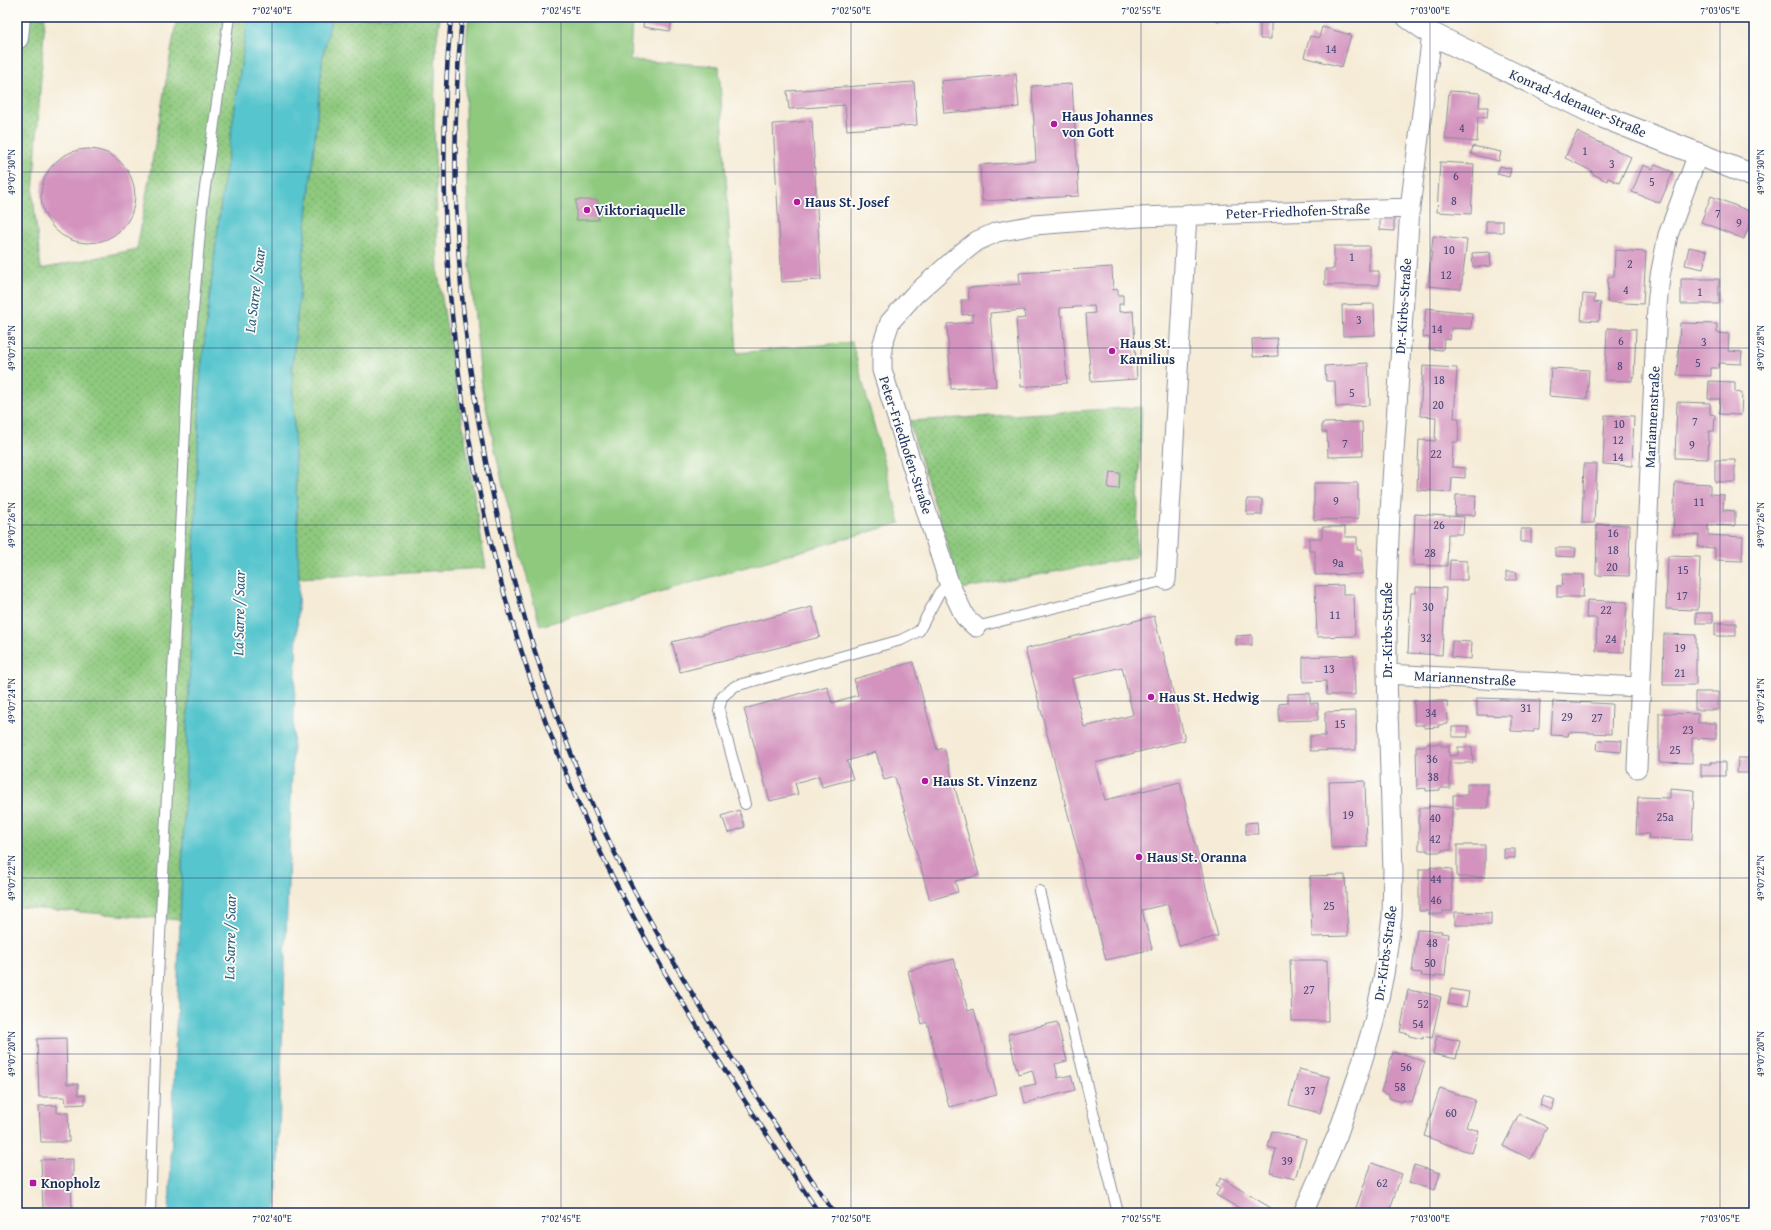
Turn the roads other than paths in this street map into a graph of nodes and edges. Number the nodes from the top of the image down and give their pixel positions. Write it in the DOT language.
graph roads {
  1 [pos="19,17"];
  2 [pos="229,17"];
  3 [pos="1408,17"];
  4 [pos="1432,34"];
  5 [pos="17,38"];
  6 [pos="1698,154"];
  7 [pos="1754,176"];
  8 [pos="1410,208"];
  9 [pos="1187,214"];
  10 [pos="1166,580"];
  11 [pos="949,583"];
  12 [pos="976,627"];
  13 [pos="1387,674"];
  14 [pos="1639,687"];
  15 [pos="1637,768"];
  16 [pos="745,804"];
  17 [pos="1039,891"];
  18 [pos="150,1213"];
  19 [pos="1118,1213"];
  20 [pos="1303,1213"];
  1 -- 5 [label="main road"];
  2 -- 18 [label="lane"];
  3 -- 4 [label="main road, Konrad-Adenauer-Straße"];
  4 -- 6 [label="main road, Konrad-Adenauer-Straße"];
  4 -- 8 [label="street, Dr.-Kirbs-Straße"];
  6 -- 7 [label="main road, Konrad-Adenauer-Straße"];
  6 -- 14 [label="street, Mariannenstraße"];
  8 -- 9 [label="street, Peter-Friedhofen-Straße"];
  8 -- 13 [label="street, Dr.-Kirbs-Straße"];
  9 -- 10 [label="street"];
  9 -- 11 [label="street, Peter-Friedhofen-Straße"];
  10 -- 12 [label="lane"];
  11 -- 12 [label="street, Peter-Friedhofen-Straße"];
  11 -- 16 [label="lane"];
  13 -- 14 [label="street, Mariannenstraße"];
  13 -- 20 [label="street, Dr.-Kirbs-Straße"];
  14 -- 15 [label="street, Mariannenstraße"];
  17 -- 19 [label="lane"];
}
